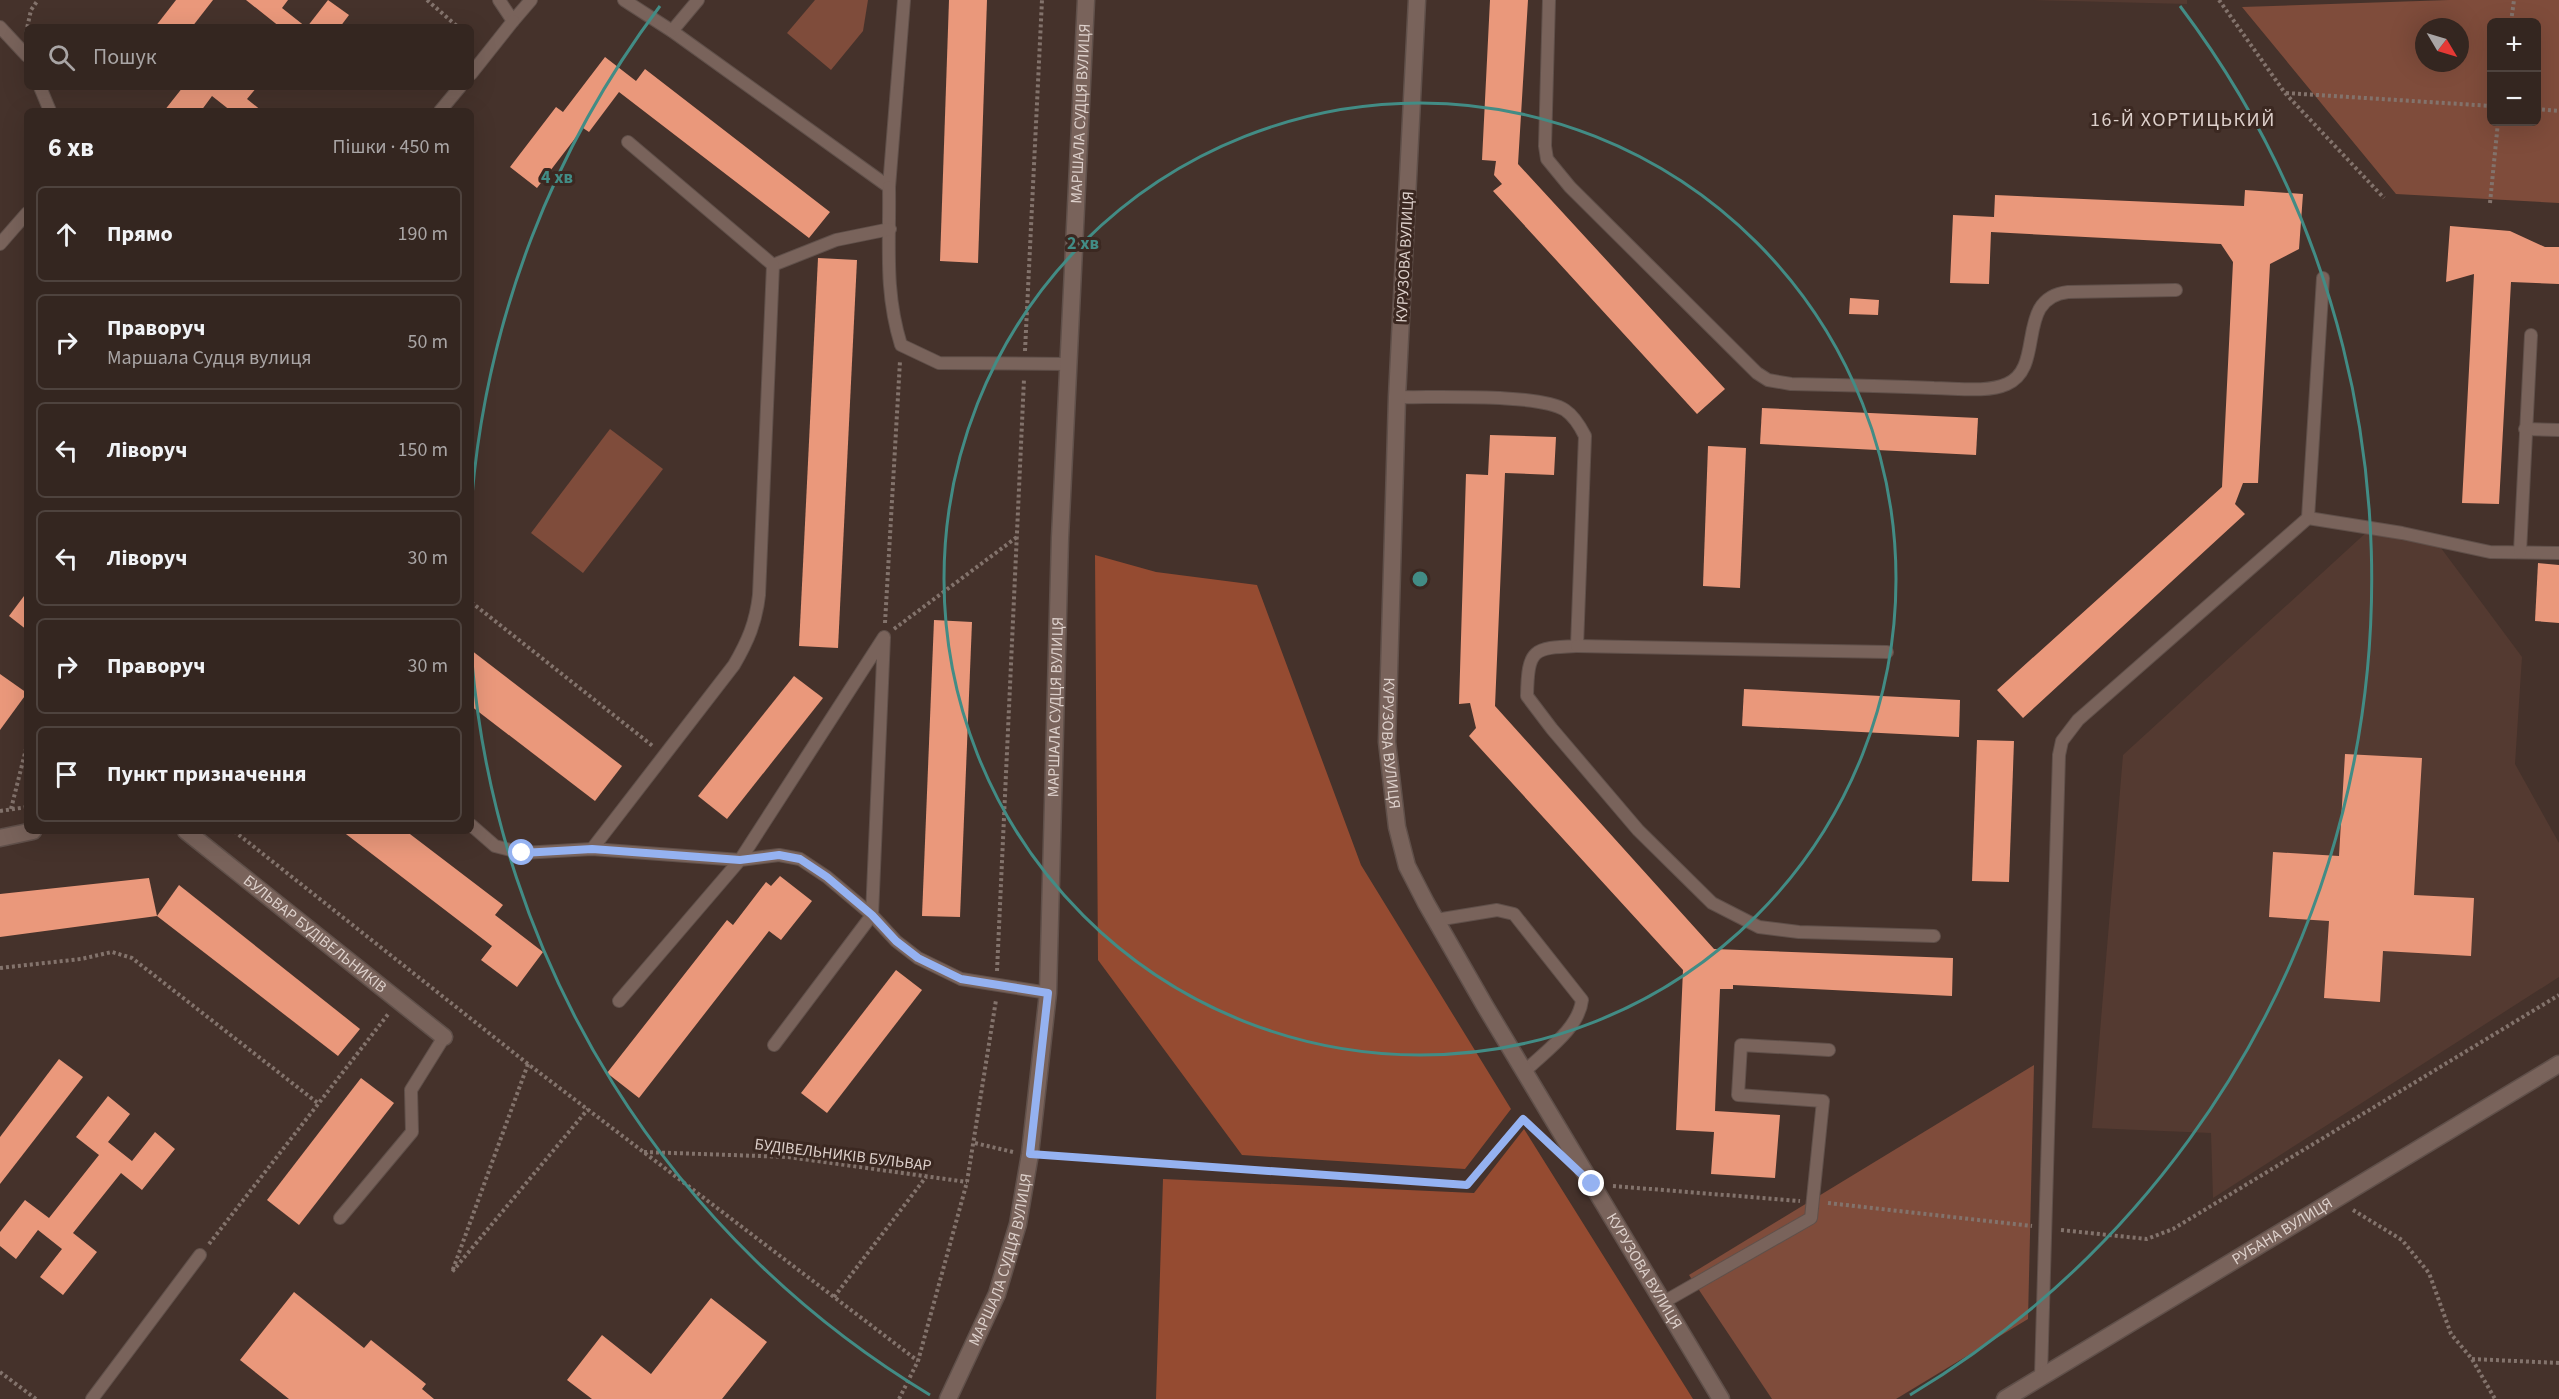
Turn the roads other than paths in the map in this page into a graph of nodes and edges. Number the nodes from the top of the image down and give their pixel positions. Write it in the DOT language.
graph roads {
  1 [pos="499,0"];
  2 [pos="531,0"];
  3 [pos="624,0"];
  4 [pos="698,0"];
  5 [pos="904,0"];
  6 [pos="1086,0"];
  7 [pos="1416,0"];
  8 [pos="1549,0"];
  9 [pos="513,21"];
  10 [pos="0,27"];
  11 [pos="672,31"];
  12 [pos="24,51"];
  13 [pos="474,70"];
  14 [pos="41,90"];
  15 [pos="458,90"];
  16 [pos="49,108"];
  17 [pos="442,108"];
  18 [pos="628,142"];
  19 [pos="889,188"];
  20 [pos="24,216"];
  21 [pos="890,229"];
  22 [pos="0,244"];
  23 [pos="773,265"];
  24 [pos="2323,278"];
  25 [pos="2176,290"];
  26 [pos="2531,335"];
  27 [pos="1070,364"];
  28 [pos="1397,397"];
  29 [pos="2525,429"];
  30 [pos="2559,430"];
  31 [pos="2308,518"];
  32 [pos="2520,552"];
  33 [pos="2559,553"];
  34 [pos="1577,646"];
  35 [pos="1887,652"];
  36 [pos="474,828"];
  37 [pos="24,833"];
  38 [pos="190,834"];
  39 [pos="0,838"];
  40 [pos="592,849"];
  41 [pos="740,860"];
  42 [pos="872,915"];
  43 [pos="1436,920"];
  44 [pos="1934,936"];
  45 [pos="1048,993"];
  46 [pos="619,1001"];
  47 [pos="444,1037"];
  48 [pos="774,1045"];
  49 [pos="1829,1050"];
  50 [pos="2559,1064"];
  51 [pos="1524,1072"];
  52 [pos="340,1218"];
  53 [pos="200,1255"];
  54 [pos="1662,1303"];
  55 [pos="2041,1376"];
  56 [pos="92,1399"];
  57 [pos="948,1399"];
  58 [pos="1721,1399"];
  59 [pos="2005,1399"];
  1 -- 9 [label="lane"];
  2 -- 9 [label="lane"];
  3 -- 11 [label="lane"];
  4 -- 11 [label="lane"];
  5 -- 19 [label="lane"];
  6 -- 27 [label="street, МАРШАЛА СУДЦЯ ВУЛИЦЯ"];
  7 -- 28 [label="street, КУРУЗОВА ВУЛИЦЯ"];
  8 -- 25 [label="lane"];
  9 -- 13 [label="lane"];
  10 -- 12 [label="lane"];
  11 -- 19 [label="lane"];
  14 -- 16 [label="lane"];
  15 -- 17 [label="lane"];
  18 -- 23 [label="lane"];
  19 -- 21 [label="lane"];
  20 -- 22 [label="lane"];
  21 -- 23 [label="lane"];
  21 -- 27 [label="lane"];
  23 -- 40 [label="lane"];
  24 -- 31 [label="lane"];
  26 -- 29 [label="lane"];
  27 -- 45 [label="street, МАРШАЛА СУДЦЯ ВУЛИЦЯ"];
  28 -- 34 [label="lane"];
  28 -- 43 [label="street, КУРУЗОВА ВУЛИЦЯ"];
  29 -- 30 [label="lane"];
  29 -- 32 [label="lane"];
  31 -- 32 [label="lane"];
  31 -- 55 [label="lane"];
  32 -- 33 [label="lane"];
  34 -- 35 [label="lane"];
  34 -- 44 [label="lane"];
  36 -- 40 [label="lane"];
  37 -- 39 [label="street"];
  38 -- 47 [label="street, БУЛЬВАР БУДІВЕЛЬНИКІВ"];
  40 -- 41 [label="lane"];
  41 -- 42 [label="lane"];
  41 -- 42 [label="lane"];
  41 -- 46 [label="lane"];
  42 -- 45 [label="lane"];
  42 -- 48 [label="lane"];
  43 -- 51 [label="street, КУРУЗОВА ВУЛИЦЯ"];
  43 -- 51 [label="lane"];
  45 -- 57 [label="street, МАРШАЛА СУДЦЯ ВУЛИЦЯ"];
  47 -- 52 [label="lane"];
  49 -- 54 [label="lane"];
  50 -- 55 [label="street, РУБАНА ВУЛИЦЯ"];
  51 -- 54 [label="street, КУРУЗОВА ВУЛИЦЯ"];
  53 -- 56 [label="lane"];
  54 -- 58 [label="street, КУРУЗОВА ВУЛИЦЯ"];
  55 -- 59 [label="street, РУБАНА ВУЛИЦЯ"];
}
